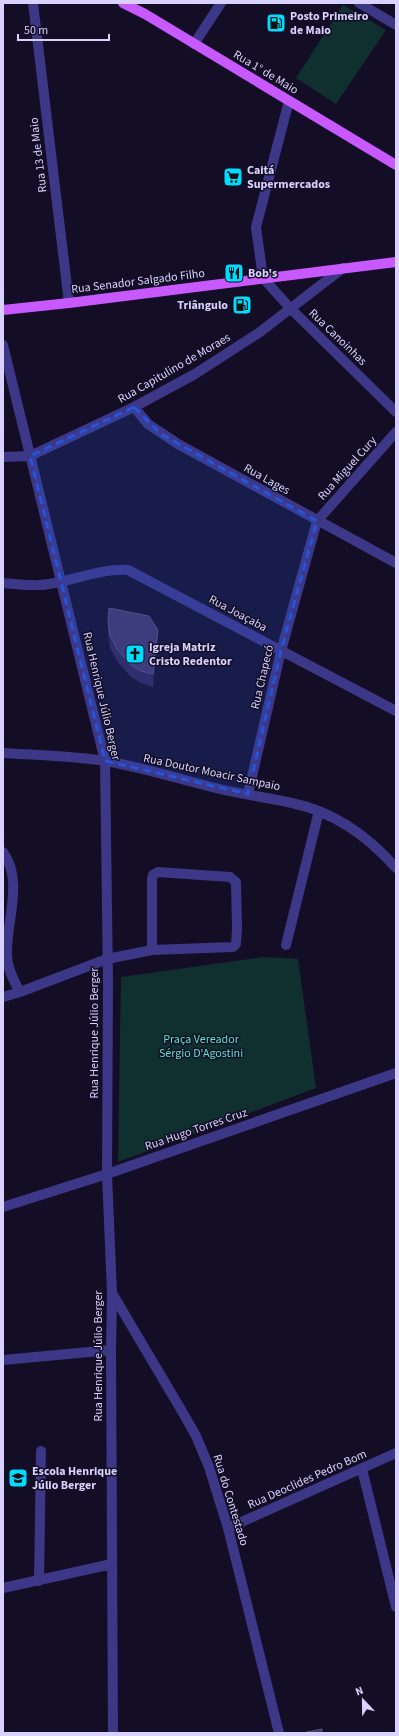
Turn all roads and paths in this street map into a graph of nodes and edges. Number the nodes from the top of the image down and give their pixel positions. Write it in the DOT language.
graph roads {
  1 [pos="33,3"];
  2 [pos="122,3"];
  3 [pos="221,3"];
  4 [pos="359,3"];
  5 [pos="396,25"];
  6 [pos="194,44"];
  7 [pos="289,101"];
  8 [pos="396,166"];
  9 [pos="396,262"];
  10 [pos="343,268"];
  11 [pos="264,278"];
  12 [pos="69,303"];
  13 [pos="290,308"];
  14 [pos="3,310"];
  15 [pos="3,344"];
  16 [pos="134,407"];
  17 [pos="396,412"];
  18 [pos="396,432"];
  19 [pos="30,456"];
  20 [pos="3,457"];
  21 [pos="316,521"];
  22 [pos="396,563"];
  23 [pos="61,582"];
  24 [pos="3,583"];
  25 [pos="281,651"];
  26 [pos="396,711"];
  27 [pos="3,752"];
  28 [pos="106,761"];
  29 [pos="248,794"];
  30 [pos="319,811"];
  31 [pos="3,852"];
  32 [pos="396,868"];
  33 [pos="286,945"];
  34 [pos="152,950"];
  35 [pos="108,959"];
  36 [pos="20,992"];
  37 [pos="3,997"];
  38 [pos="396,1073"];
  39 [pos="107,1174"];
  40 [pos="3,1207"];
  41 [pos="112,1293"];
  42 [pos="110,1350"];
  43 [pos="3,1360"];
  44 [pos="41,1451"];
  45 [pos="396,1453"];
  46 [pos="362,1469"];
  47 [pos="228,1528"];
  48 [pos="112,1564"];
  49 [pos="39,1581"];
  50 [pos="3,1588"];
  51 [pos="396,1607"];
  52 [pos="112,1733"];
  53 [pos="279,1733"];
  1 -- 12 [label="street, Rua 13 de Maio"];
  2 -- 6 [label="main road, Rua 1° de Maio"];
  3 -- 6 [label="street"];
  4 -- 5 [label="street"];
  6 -- 7 [label="main road, Rua 1° de Maio"];
  7 -- 8 [label="main road, Rua 1° de Maio"];
  7 -- 11 [label="street"];
  9 -- 10 [label="main road, Rua Senador Salgado Filho"];
  10 -- 11 [label="main road, Rua Senador Salgado Filho"];
  10 -- 13 [label="street, Rua Capitulino de Moraes"];
  11 -- 12 [label="main road, Rua Senador Salgado Filho"];
  11 -- 13 [label="street, Rua Canoinhas"];
  12 -- 14 [label="main road, Rua Senador Salgado Filho"];
  13 -- 16 [label="street, Rua Capitulino de Moraes"];
  13 -- 17 [label="street, Rua Canoinhas"];
  15 -- 19 [label="street, Rua Henrique Júlio Berger"];
  16 -- 19 [label="street, Rua Capitulino de Moraes"];
  16 -- 21 [label="street, Rua Lages"];
  18 -- 21 [label="street, Rua Miguel Cury"];
  19 -- 20 [label="street, Rua Capitulino de Moraes"];
  19 -- 23 [label="street, Rua Henrique Júlio Berger"];
  21 -- 22 [label="street, Rua Lages"];
  21 -- 25 [label="street, Rua Chapecó"];
  23 -- 24 [label="street, Rua Joaçaba"];
  23 -- 25 [label="street, Rua Joaçaba"];
  23 -- 28 [label="street, Rua Henrique Júlio Berger"];
  25 -- 26 [label="street, Rua Joaçaba"];
  25 -- 29 [label="street, Rua Chapecó"];
  27 -- 28 [label="street, Rua Doutor Moacir Sampaio"];
  28 -- 29 [label="street, Rua Doutor Moacir Sampaio"];
  28 -- 35 [label="street, Rua Henrique Júlio Berger"];
  29 -- 30 [label="street, Rua Doutor Moacir Sampaio"];
  30 -- 32 [label="street, Rua Doutor Moacir Sampaio"];
  30 -- 33 [label="street"];
  31 -- 36 [label="street"];
  34 -- 34 [label="street"];
  34 -- 35 [label="street"];
  35 -- 36 [label="street"];
  35 -- 39 [label="street, Rua Henrique Júlio Berger"];
  36 -- 37 [label="street"];
  38 -- 39 [label="street, Rua Hugo Torres Cruz"];
  39 -- 40 [label="street, Rua Hugo Torres Cruz"];
  39 -- 41 [label="street, Rua Henrique Júlio Berger"];
  41 -- 42 [label="street, Rua Henrique Júlio Berger"];
  41 -- 47 [label="street, Rua do Contestado"];
  42 -- 43 [label="street"];
  42 -- 48 [label="street, Rua Henrique Júlio Berger"];
  44 -- 49 [label="street"];
  45 -- 46 [label="street, Rua Deoclides Pedro Bom"];
  46 -- 47 [label="street, Rua Deoclides Pedro Bom"];
  46 -- 51 [label="street"];
  47 -- 53 [label="street, Rua do Contestado"];
  48 -- 49 [label="street"];
  48 -- 52 [label="street, Rua Henrique Júlio Berger"];
  49 -- 50 [label="street"];
}
